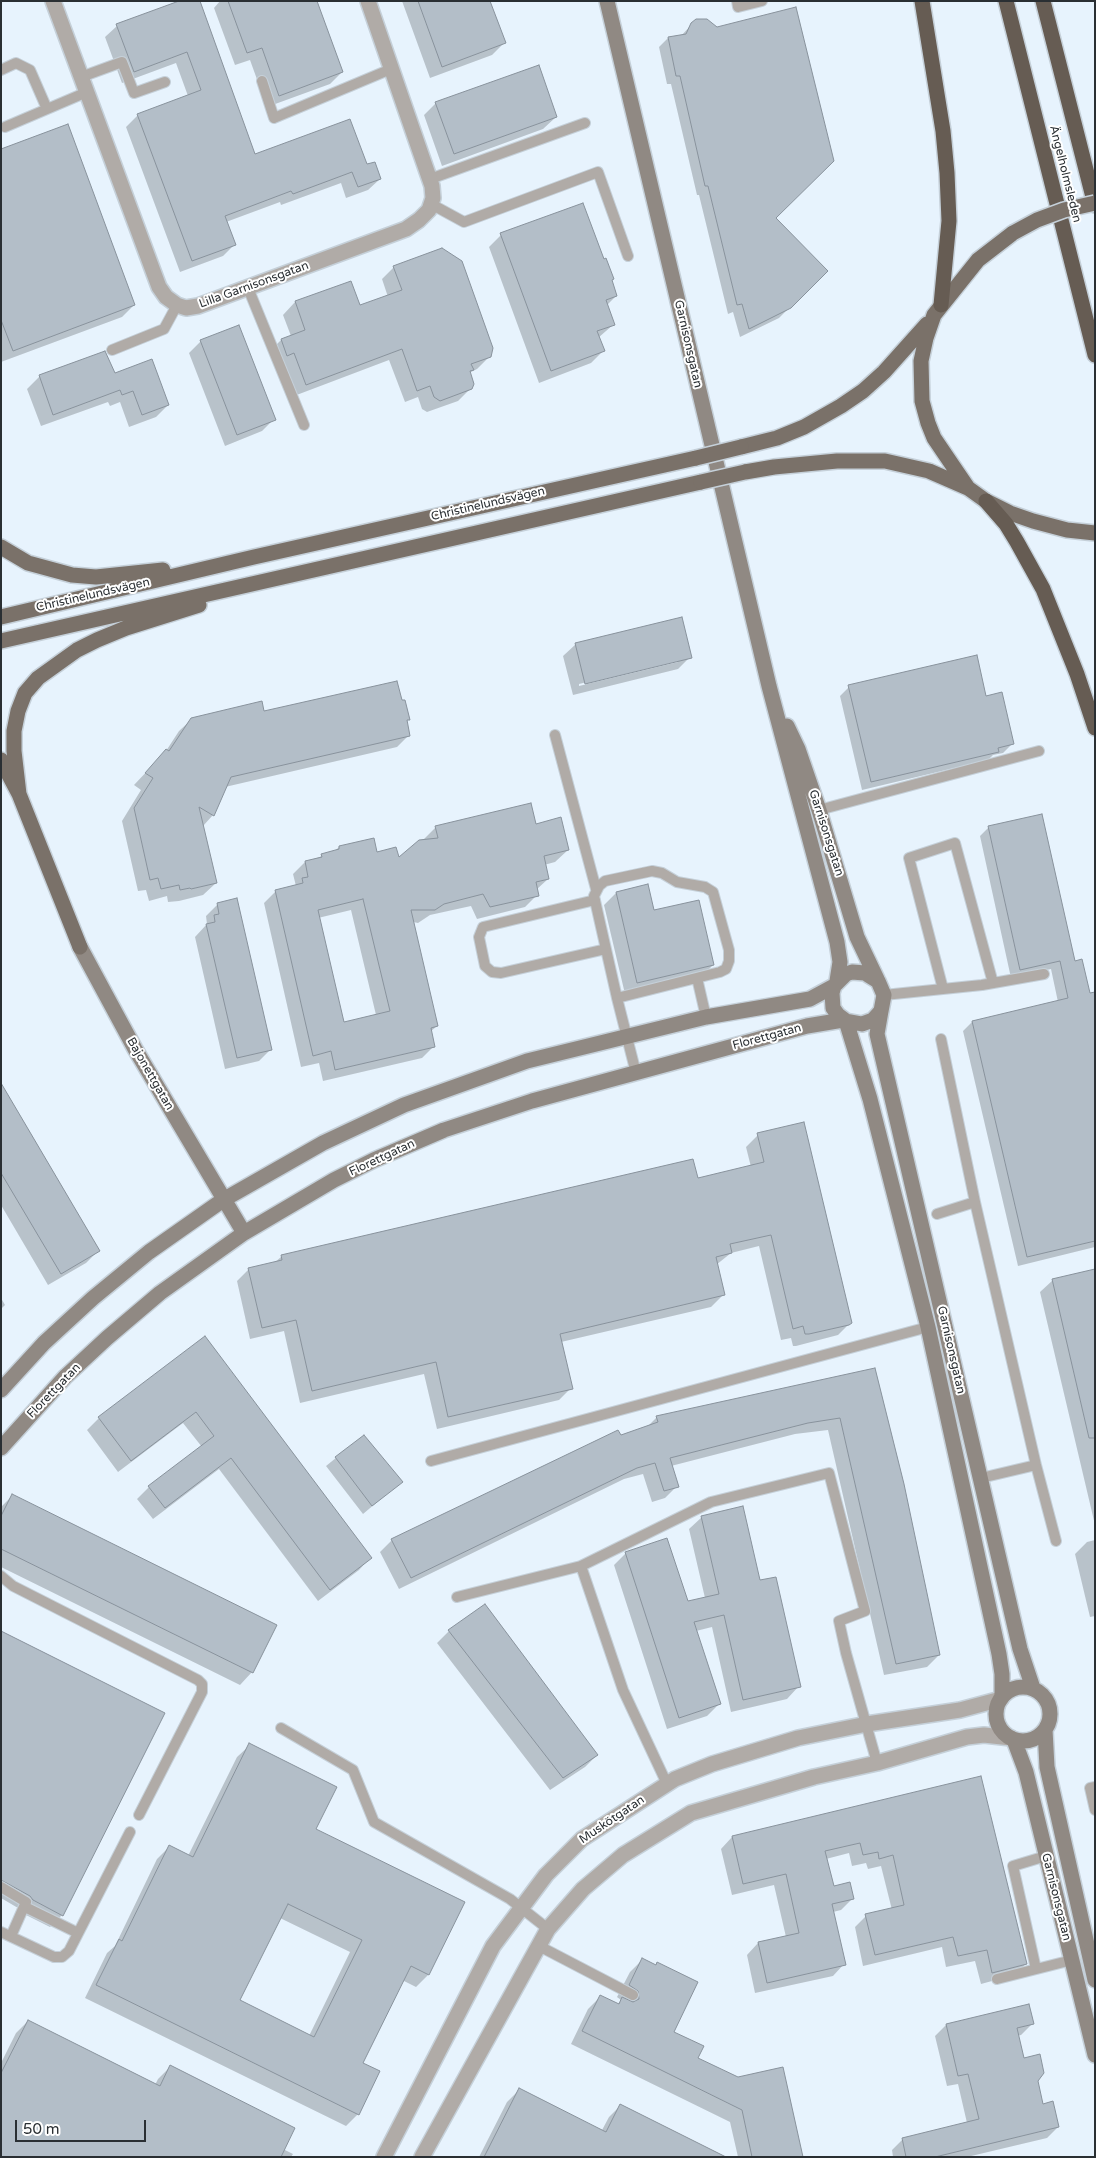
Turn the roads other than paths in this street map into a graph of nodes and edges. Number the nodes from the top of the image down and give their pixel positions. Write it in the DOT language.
graph roads {
  1 [pos="53,1"];
  2 [pos="368,1"];
  3 [pos="607,1"];
  4 [pos="737,1"];
  5 [pos="762,1"];
  6 [pos="922,1"];
  7 [pos="1006,1"];
  8 [pos="1043,1"];
  9 [pos="391,69"];
  10 [pos="1,70"];
  11 [pos="81,77"];
  12 [pos="262,81"];
  13 [pos="165,82"];
  14 [pos="87,92"];
  15 [pos="47,109"];
  16 [pos="585,123"];
  17 [pos="5,127"];
  18 [pos="430,179"];
  19 [pos="431,204"];
  20 [pos="1095,204"];
  21 [pos="628,256"];
  22 [pos="248,288"];
  23 [pos="177,305"];
  24 [pos="938,310"];
  25 [pos="112,350"];
  26 [pos="1095,355"];
  27 [pos="304,425"];
  28 [pos="968,488"];
  29 [pos="986,501"];
  30 [pos="1095,533"];
  31 [pos="1,547"];
  32 [pos="254,557"];
  33 [pos="332,565"];
  34 [pos="1,617"];
  35 [pos="1,641"];
  36 [pos="769,686"];
  37 [pos="1095,728"];
  38 [pos="555,735"];
  39 [pos="1039,751"];
  40 [pos="1,760"];
  41 [pos="19,794"];
  42 [pos="819,810"];
  43 [pos="596,889"];
  44 [pos="595,900"];
  45 [pos="80,947"];
  46 [pos="606,948"];
  47 [pos="1044,974"];
  48 [pos="697,978"];
  49 [pos="993,983"];
  50 [pos="836,984"];
  51 [pos="881,988"];
  52 [pos="943,989"];
  53 [pos="618,998"];
  54 [pos="881,1011"];
  55 [pos="706,1017"];
  56 [pos="845,1021"];
  57 [pos="626,1036"];
  58 [pos="941,1039"];
  59 [pos="636,1073"];
  60 [pos="224,1200"];
  61 [pos="974,1202"];
  62 [pos="937,1214"];
  63 [pos="244,1233"];
  64 [pos="928,1327"];
  65 [pos="1,1390"];
  66 [pos="1,1448"];
  67 [pos="431,1461"];
  68 [pos="1036,1465"];
  69 [pos="981,1478"];
  70 [pos="1056,1541"];
  71 [pos="581,1566"];
  72 [pos="1,1576"];
  73 [pos="457,1597"];
  74 [pos="1034,1688"];
  75 [pos="1001,1697"];
  76 [pos="867,1724"];
  77 [pos="282,1728"];
  78 [pos="1045,1730"];
  79 [pos="1012,1739"];
  80 [pos="878,1762"];
  81 [pos="667,1784"];
  82 [pos="1095,1787"];
  83 [pos="1095,1810"];
  84 [pos="139,1815"];
  85 [pos="130,1832"];
  86 [pos="1046,1856"];
  87 [pos="1,1887"];
  88 [pos="25,1907"];
  89 [pos="521,1908"];
  90 [pos="548,1929"];
  91 [pos="78,1932"];
  92 [pos="6,1934"];
  93 [pos="1090,1938"];
  94 [pos="539,1946"];
  95 [pos="1072,1960"];
  96 [pos="1036,1969"];
  97 [pos="997,1979"];
  98 [pos="1095,1980"];
  99 [pos="633,1995"];
  100 [pos="1095,2055"];
  101 [pos="384,2157"];
  102 [pos="422,2157"];
  1 -- 11 [label="street"];
  2 -- 9 [label="street"];
  3 -- 36 [label="street, Garnisonsgatan"];
  4 -- 5 [label="lane"];
  6 -- 24 [label="highway"];
  7 -- 26 [label="highway, Ängelholmsleden"];
  8 -- 20 [label="highway, Ängelholmsleden"];
  9 -- 12 [label="lane"];
  9 -- 18 [label="street"];
  10 -- 15 [label="lane"];
  11 -- 13 [label="lane"];
  11 -- 14 [label="street"];
  14 -- 15 [label="lane"];
  14 -- 23 [label="street"];
  15 -- 17 [label="lane"];
  16 -- 18 [label="lane"];
  18 -- 19 [label="street"];
  19 -- 21 [label="lane"];
  19 -- 22 [label="street, Lilla Garnisonsgatan"];
  20 -- 24 [label="main road, Christinelundsvägen, bridge"];
  22 -- 23 [label="street, Lilla Garnisonsgatan"];
  22 -- 27 [label="lane"];
  23 -- 25 [label="lane"];
  24 -- 28 [label="main road"];
  24 -- 32 [label="main road, Christinelundsvägen, bridge"];
  28 -- 29 [label="main road"];
  28 -- 33 [label="main road, Christinelundsvägen, bridge"];
  29 -- 30 [label="main road"];
  29 -- 37 [label="highway"];
  31 -- 32 [label="main road"];
  32 -- 34 [label="main road, Christinelundsvägen"];
  33 -- 35 [label="main road, Christinelundsvägen"];
  33 -- 41 [label="main road"];
  36 -- 42 [label="street, Garnisonsgatan"];
  36 -- 50 [label="street, Garnisonsgatan"];
  38 -- 43 [label="lane"];
  39 -- 42 [label="lane"];
  40 -- 41 [label="main road"];
  41 -- 45 [label="main road"];
  42 -- 51 [label="street, Garnisonsgatan"];
  43 -- 44 [label="lane"];
  43 -- 48 [label="lane"];
  44 -- 46 [label="lane"];
  44 -- 46 [label="lane"];
  45 -- 60 [label="street, Bajonettgatan"];
  46 -- 53 [label="lane"];
  47 -- 49 [label="lane"];
  48 -- 53 [label="lane"];
  48 -- 55 [label="lane"];
  49 -- 52 [label="lane"];
  49 -- 52 [label="lane"];
  50 -- 51 [label="street"];
  50 -- 55 [label="street"];
  50 -- 56 [label="street, Garnisonsgatan"];
  51 -- 52 [label="lane"];
  51 -- 54 [label="street, Garnisonsgatan"];
  53 -- 57 [label="lane"];
  54 -- 56 [label="street"];
  54 -- 69 [label="street, Garnisonsgatan"];
  55 -- 57 [label="street"];
  56 -- 59 [label="street, Florettgatan"];
  56 -- 64 [label="street, Garnisonsgatan"];
  57 -- 59 [label="lane"];
  57 -- 60 [label="street"];
  58 -- 61 [label="lane"];
  59 -- 63 [label="street, Florettgatan"];
  60 -- 63 [label="street, Bajonettgatan"];
  60 -- 65 [label="street"];
  61 -- 62 [label="lane"];
  61 -- 68 [label="lane"];
  63 -- 66 [label="street, Florettgatan"];
  64 -- 67 [label="lane"];
  64 -- 75 [label="street, Garnisonsgatan"];
  68 -- 69 [label="lane"];
  68 -- 70 [label="lane"];
  69 -- 74 [label="street, Garnisonsgatan"];
  71 -- 73 [label="lane"];
  71 -- 76 [label="lane"];
  71 -- 81 [label="lane"];
  72 -- 84 [label="lane"];
  74 -- 75 [label="street"];
  74 -- 78 [label="street, Garnisonsgatan"];
  75 -- 76 [label="street, Muskötgatan"];
  75 -- 79 [label="street, Garnisonsgatan"];
  76 -- 80 [label="lane"];
  76 -- 81 [label="street, Muskötgatan"];
  77 -- 89 [label="lane"];
  78 -- 79 [label="street"];
  78 -- 93 [label="street, Garnisonsgatan"];
  79 -- 80 [label="street"];
  79 -- 86 [label="street, Garnisonsgatan"];
  80 -- 90 [label="street"];
  81 -- 89 [label="street, Muskötgatan"];
  82 -- 83 [label="lane"];
  85 -- 91 [label="lane"];
  86 -- 95 [label="street, Garnisonsgatan"];
  86 -- 96 [label="lane"];
  87 -- 88 [label="lane"];
  88 -- 91 [label="lane"];
  88 -- 92 [label="lane"];
  89 -- 90 [label="lane"];
  89 -- 101 [label="street, Muskötgatan"];
  90 -- 94 [label="street"];
  91 -- 92 [label="lane"];
  93 -- 98 [label="street, Garnisonsgatan"];
  94 -- 99 [label="lane"];
  94 -- 102 [label="street"];
  95 -- 96 [label="lane"];
  95 -- 100 [label="street, Garnisonsgatan"];
  96 -- 97 [label="lane"];
}
